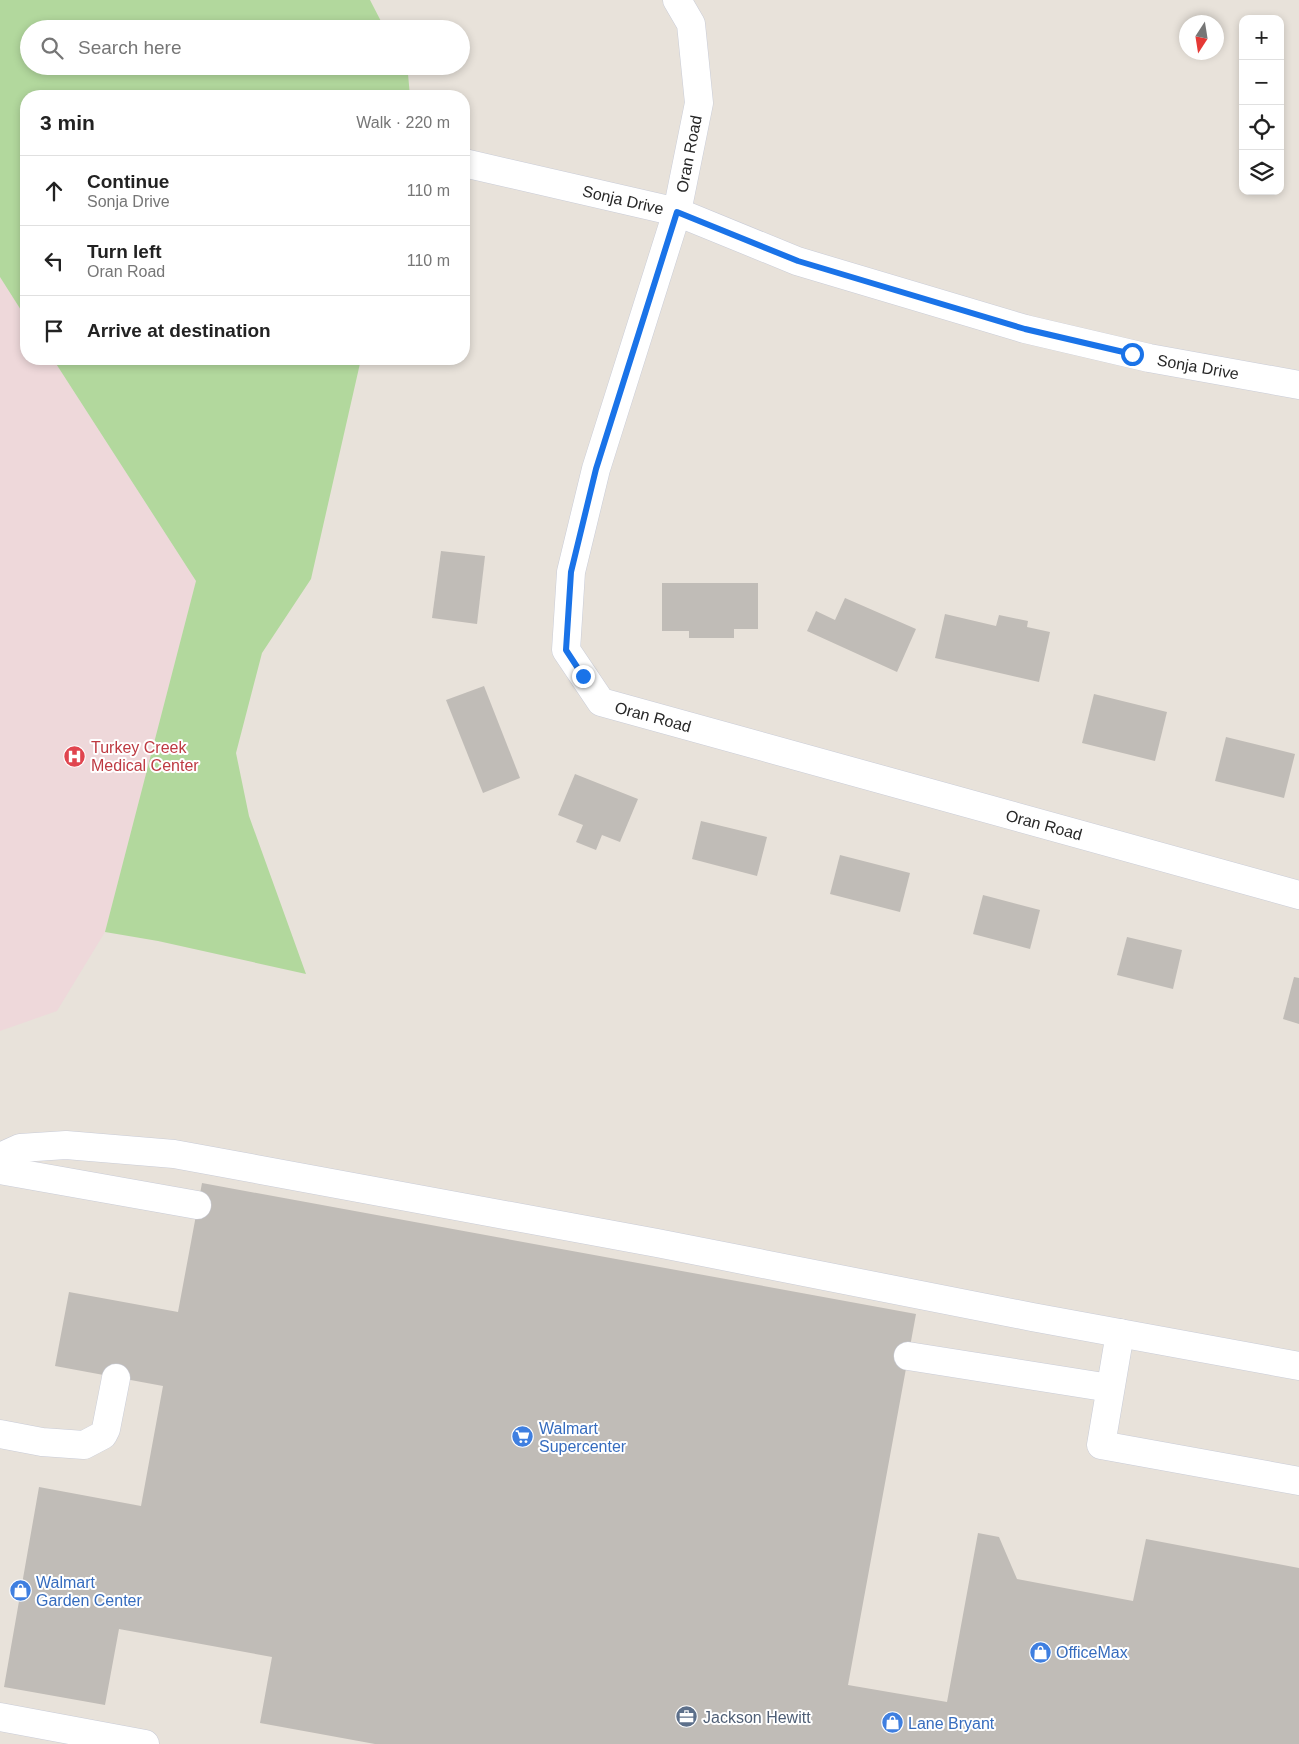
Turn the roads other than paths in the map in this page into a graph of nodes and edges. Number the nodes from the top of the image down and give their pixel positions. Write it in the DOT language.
graph roads {
  1 [pos="677,0"];
  2 [pos="470,164"];
  3 [pos="677,212"];
  4 [pos="1299,385"];
  5 [pos="1299,895"];
  6 [pos="0,1157"];
  7 [pos="0,1170"];
  8 [pos="197,1205"];
  9 [pos="1120,1333"];
  10 [pos="908,1356"];
  11 [pos="1299,1366"];
  12 [pos="116,1378"];
  13 [pos="1110,1388"];
  14 [pos="0,1434"];
  15 [pos="1299,1481"];
  16 [pos="0,1717"];
  17 [pos="145,1744"];
  1 -- 3 [label="street, Oran Road"];
  2 -- 3 [label="street, Sonja Drive"];
  3 -- 4 [label="street, Sonja Drive"];
  3 -- 5 [label="street, Oran Road"];
  6 -- 9 [label="street"];
  7 -- 8 [label="street"];
  9 -- 11 [label="street"];
  9 -- 13 [label="street"];
  10 -- 13 [label="street"];
  12 -- 14 [label="street"];
  13 -- 15 [label="street"];
  16 -- 17 [label="street"];
}
